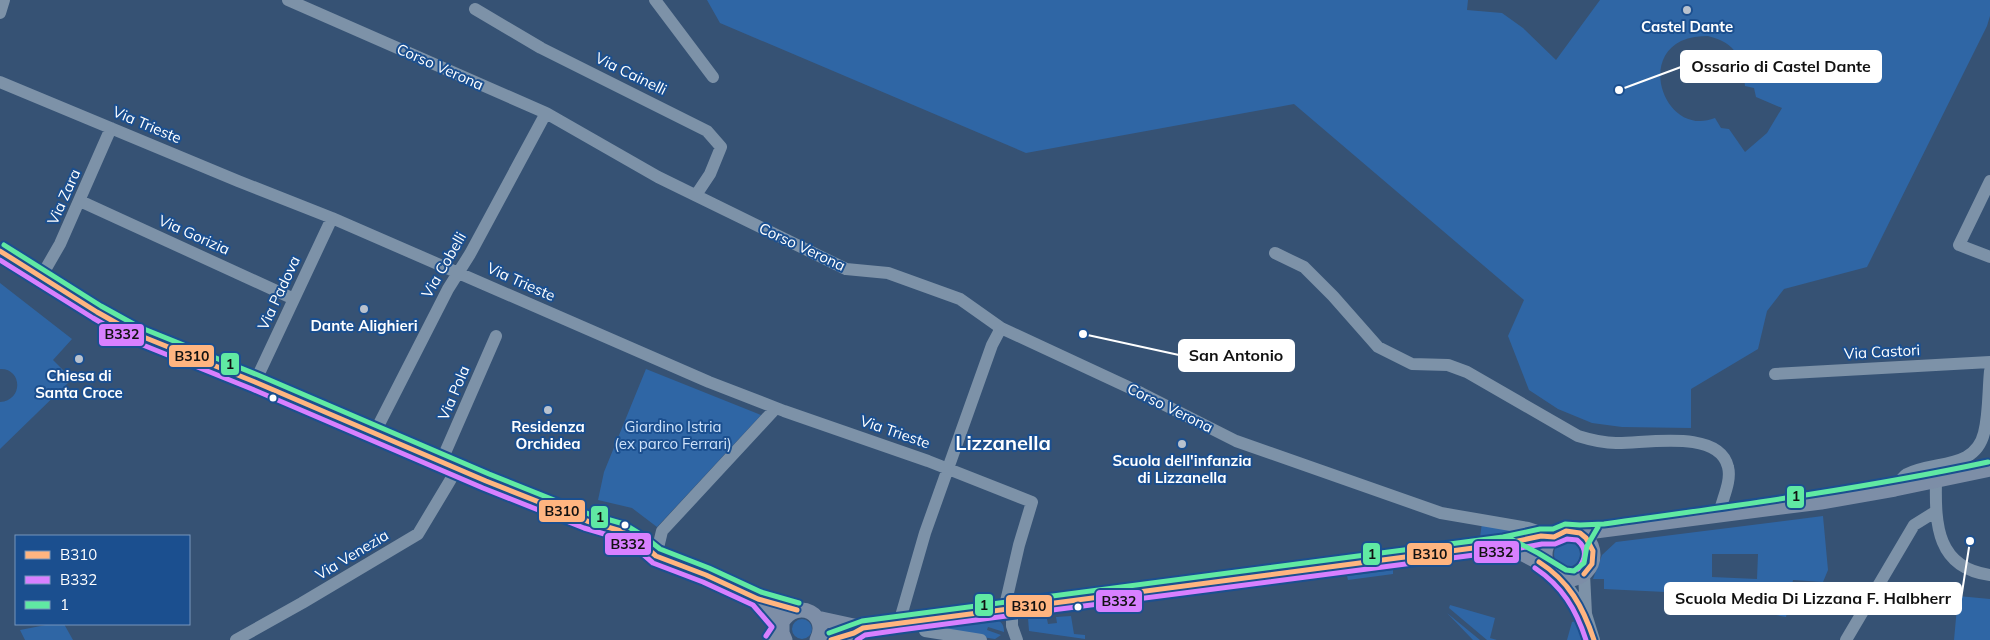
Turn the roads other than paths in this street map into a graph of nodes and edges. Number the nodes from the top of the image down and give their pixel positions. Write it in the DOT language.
graph roads {
  1 [pos="4,0"];
  2 [pos="288,0"];
  3 [pos="655,0"];
  4 [pos="476,9"];
  5 [pos="0,13"];
  6 [pos="713,77"];
  7 [pos="0,82"];
  8 [pos="546,113"];
  9 [pos="111,128"];
  10 [pos="1990,181"];
  11 [pos="696,195"];
  12 [pos="80,202"];
  13 [pos="332,218"];
  14 [pos="0,251"];
  15 [pos="1276,253"];
  16 [pos="1990,257"];
  17 [pos="458,272"];
  18 [pos="41,276"];
  19 [pos="294,299"];
  20 [pos="1001,328"];
  21 [pos="496,336"];
  22 [pos="1990,362"];
  23 [pos="1990,371"];
  24 [pos="1775,374"];
  25 [pos="255,382"];
  26 [pos="776,408"];
  27 [pos="374,434"];
  28 [pos="441,462"];
  29 [pos="457,469"];
  30 [pos="947,469"];
  31 [pos="1990,469"];
  32 [pos="1936,481"];
  33 [pos="1895,489"];
  34 [pos="1935,512"];
  35 [pos="1719,515"];
  36 [pos="1605,531"];
  37 [pos="1580,533"];
  38 [pos="1554,537"];
  39 [pos="1504,544"];
  40 [pos="1593,551"];
  41 [pos="656,556"];
  42 [pos="1548,567"];
  43 [pos="1584,574"];
  44 [pos="1990,575"];
  45 [pos="1562,578"];
  46 [pos="758,599"];
  47 [pos="1008,609"];
  48 [pos="797,610"];
  49 [pos="1586,614"];
  50 [pos="817,618"];
  51 [pos="899,623"];
  52 [pos="863,628"];
  53 [pos="925,631"];
  54 [pos="783,633"];
  55 [pos="236,640"];
  56 [pos="772,640"];
  57 [pos="817,640"];
  58 [pos="831,640"];
  59 [pos="980,640"];
  60 [pos="1017,640"];
  61 [pos="1594,640"];
  62 [pos="1846,640"];
  1 -- 5 [label="street"];
  2 -- 8 [label="street, Corso Verona"];
  3 -- 6 [label="street"];
  4 -- 11 [label="street, Via Cainelli"];
  7 -- 9 [label="street, Via Trieste"];
  8 -- 11 [label="street, Corso Verona"];
  8 -- 17 [label="street, Via Cobelli"];
  9 -- 12 [label="street, Via Zara"];
  9 -- 13 [label="street, Via Trieste"];
  10 -- 16 [label="street"];
  11 -- 20 [label="street, Corso Verona"];
  12 -- 18 [label="street, Via Zara"];
  12 -- 19 [label="street, Via Gorizia"];
  13 -- 17 [label="street, Via Trieste"];
  13 -- 19 [label="street, Via Padova"];
  14 -- 18 [label="main road"];
  15 -- 35 [label="street"];
  17 -- 26 [label="street, Via Trieste"];
  17 -- 27 [label="street, Via Cobelli"];
  18 -- 25 [label="main road"];
  19 -- 25 [label="street, Via Padova"];
  20 -- 30 [label="street"];
  20 -- 38 [label="street, Corso Verona"];
  21 -- 28 [label="street, Via Pola"];
  22 -- 24 [label="street, Via Castori"];
  23 -- 33 [label="street"];
  25 -- 27 [label="main road"];
  26 -- 30 [label="street, Via Trieste"];
  26 -- 41 [label="street"];
  27 -- 28 [label="main road"];
  28 -- 29 [label="main road"];
  29 -- 41 [label="main road"];
  29 -- 55 [label="street, Via Venezia"];
  30 -- 47 [label="street, Via Trieste"];
  30 -- 51 [label="street"];
  31 -- 32 [label="main road"];
  32 -- 33 [label="main road"];
  32 -- 34 [label="street"];
  33 -- 35 [label="main road"];
  34 -- 44 [label="street"];
  34 -- 62 [label="street"];
  35 -- 36 [label="main road"];
  36 -- 37 [label="main road"];
  36 -- 40 [label="main road"];
  37 -- 38 [label="main road"];
  37 -- 40 [label="main road"];
  38 -- 39 [label="main road"];
  38 -- 42 [label="main road"];
  39 -- 42 [label="main road"];
  39 -- 47 [label="main road"];
  40 -- 43 [label="main road"];
  41 -- 46 [label="main road"];
  42 -- 45 [label="main road"];
  43 -- 45 [label="main road"];
  43 -- 49 [label="street"];
  45 -- 49 [label="street"];
  46 -- 48 [label="main road"];
  46 -- 54 [label="main road"];
  47 -- 51 [label="main road"];
  47 -- 60 [label="street"];
  48 -- 50 [label="main road"];
  48 -- 54 [label="main road"];
  49 -- 61 [label="street"];
  50 -- 52 [label="main road"];
  50 -- 57 [label="main road"];
  51 -- 52 [label="main road"];
  52 -- 58 [label="main road"];
  53 -- 59 [label="street"];
  54 -- 56 [label="main road"];
}
